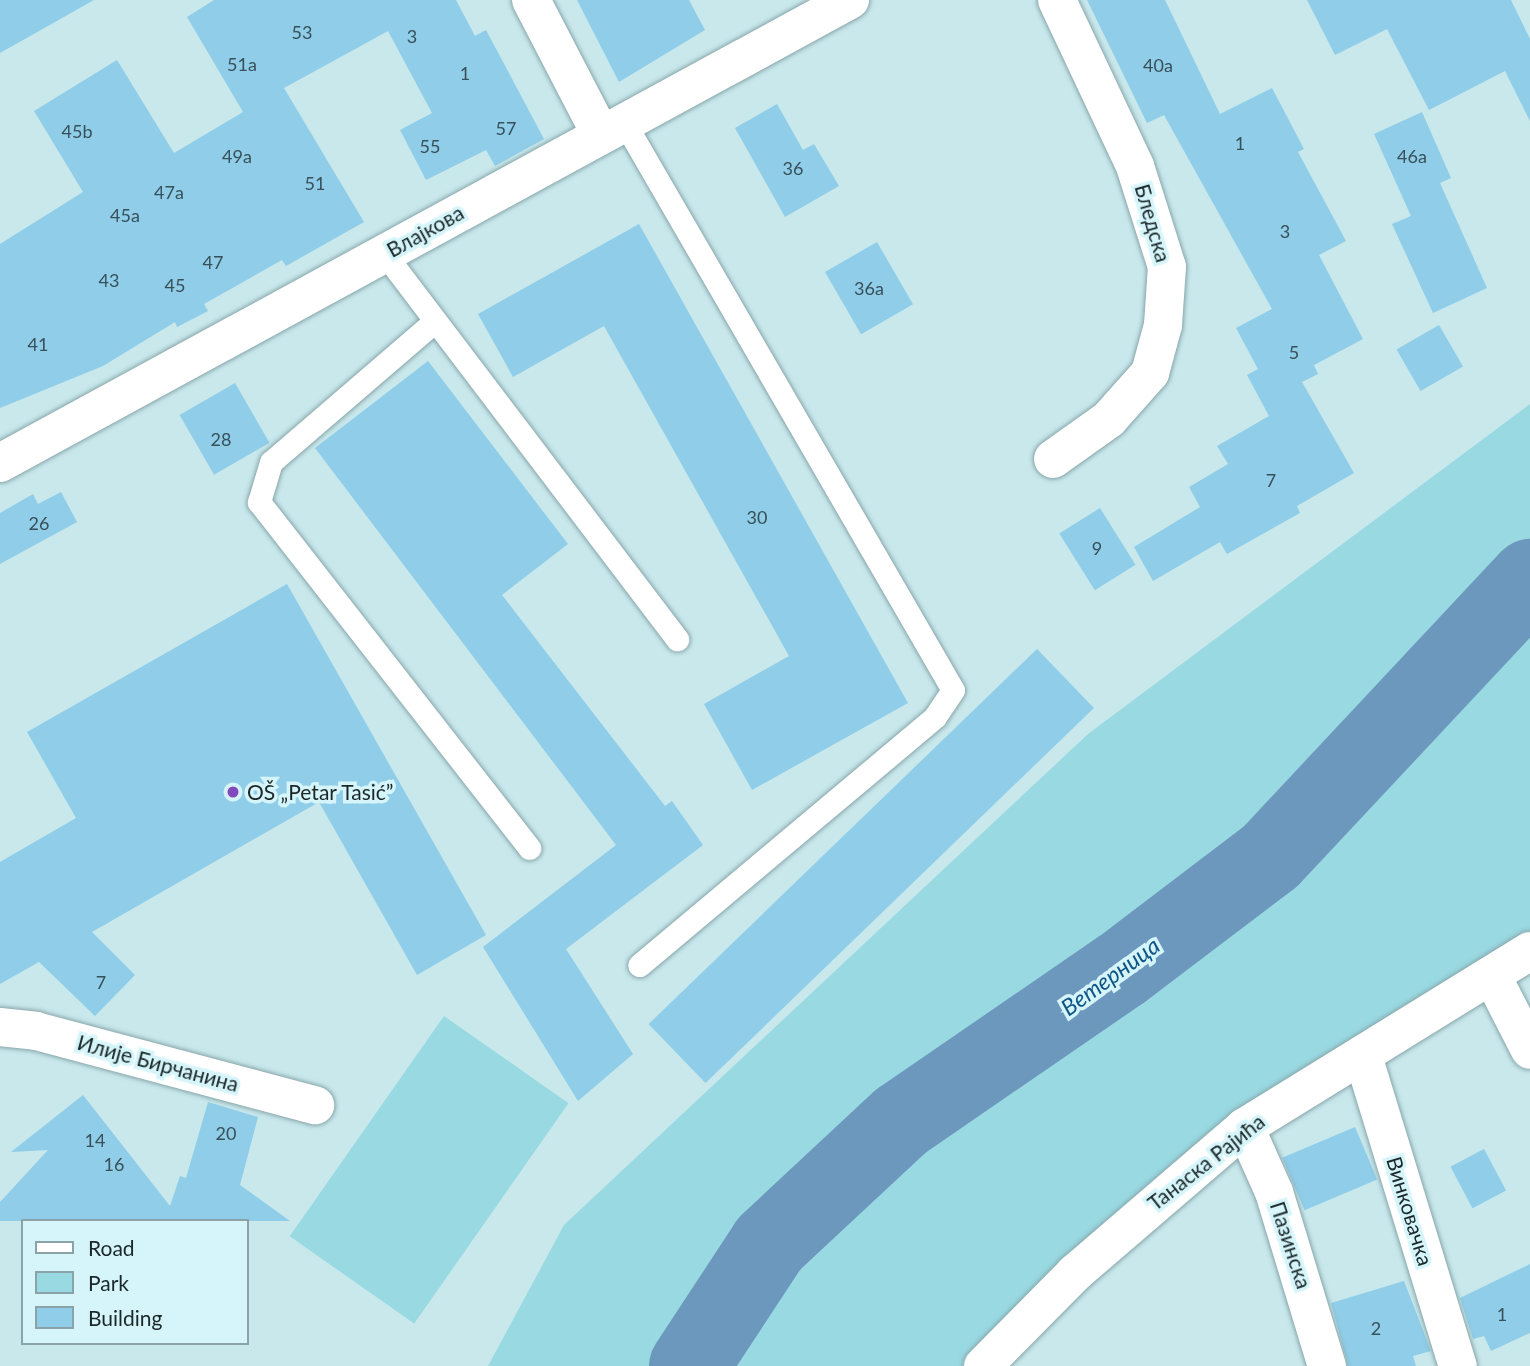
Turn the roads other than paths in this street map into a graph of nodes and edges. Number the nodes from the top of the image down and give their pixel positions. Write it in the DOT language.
graph roads {
  1 [pos="531,0"];
  2 [pos="850,0"];
  3 [pos="1057,0"];
  4 [pos="612,128"];
  5 [pos="384,253"];
  6 [pos="435,321"];
  7 [pos="1053,459"];
  8 [pos="0,463"];
  9 [pos="677,639"];
  10 [pos="528,848"];
  11 [pos="1530,951"];
  12 [pos="639,965"];
  13 [pos="1493,976"];
  14 [pos="0,1027"];
  15 [pos="1530,1050"];
  16 [pos="1363,1056"];
  17 [pos="315,1105"];
  18 [pos="1245,1127"];
  19 [pos="983,1366"];
  20 [pos="1327,1366"];
  21 [pos="1458,1366"];
  1 -- 4 [label="street"];
  2 -- 4 [label="street, Влајкова"];
  3 -- 7 [label="street, Бледска"];
  4 -- 5 [label="street, Влајкова"];
  4 -- 12 [label="lane"];
  5 -- 6 [label="lane"];
  5 -- 8 [label="street, Влајкова"];
  6 -- 9 [label="lane"];
  6 -- 10 [label="lane"];
  11 -- 13 [label="street, Танаска Рајића"];
  13 -- 15 [label="street"];
  13 -- 16 [label="street, Танаска Рајића"];
  14 -- 17 [label="street, Илије Бирчанина"];
  16 -- 18 [label="street, Танаска Рајића"];
  16 -- 21 [label="street, Винковачка"];
  18 -- 19 [label="street, Танаска Рајића"];
  18 -- 20 [label="street, Пазинска"];
}
